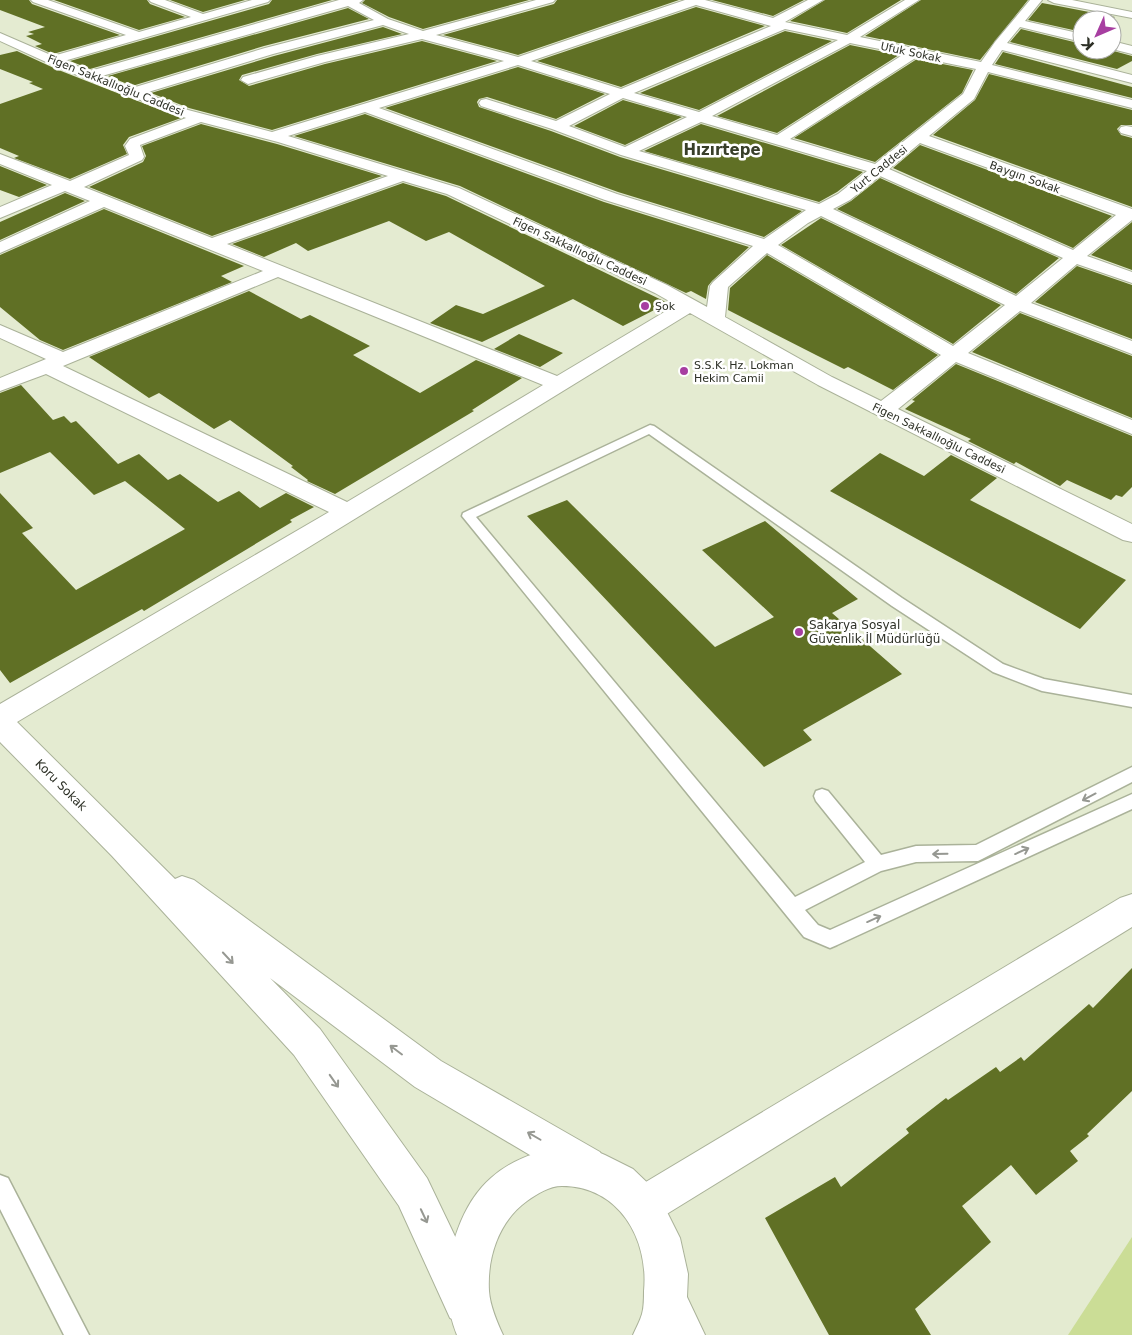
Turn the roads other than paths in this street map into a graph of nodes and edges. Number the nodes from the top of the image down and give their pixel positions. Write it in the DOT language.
graph roads {
  1 [pos="37,0"];
  2 [pos="155,0"];
  3 [pos="260,0"];
  4 [pos="549,0"];
  5 [pos="695,0"];
  6 [pos="817,0"];
  7 [pos="913,0"];
  8 [pos="1036,0"];
  9 [pos="1054,0"];
  10 [pos="350,1"];
  11 [pos="1132,15"];
  12 [pos="204,18"];
  13 [pos="759,18"];
  14 [pos="410,19"];
  15 [pos="387,23"];
  16 [pos="1017,23"];
  17 [pos="779,24"];
  18 [pos="741,26"];
  19 [pos="422,35"];
  20 [pos="0,36"];
  21 [pos="139,36"];
  22 [pos="1072,36"];
  23 [pos="850,40"];
  24 [pos="999,45"];
  25 [pos="914,53"];
  26 [pos="53,60"];
  27 [pos="518,61"];
  28 [pos="984,67"];
  29 [pos="90,75"];
  30 [pos="612,78"];
  31 [pos="1132,79"];
  32 [pos="248,80"];
  33 [pos="593,85"];
  34 [pos="133,92"];
  35 [pos="623,93"];
  36 [pos="486,103"];
  37 [pos="1132,104"];
  38 [pos="367,108"];
  39 [pos="202,117"];
  40 [pos="701,117"];
  41 [pos="557,126"];
  42 [pos="273,136"];
  43 [pos="918,137"];
  44 [pos="779,140"];
  45 [pos="626,152"];
  46 [pos="0,158"];
  47 [pos="879,170"];
  48 [pos="406,175"];
  49 [pos="69,186"];
  50 [pos="105,200"];
  51 [pos="820,209"];
  52 [pos="0,213"];
  53 [pos="1129,215"];
  54 [pos="212,244"];
  55 [pos="766,245"];
  56 [pos="0,248"];
  57 [pos="1075,257"];
  58 [pos="278,271"];
  59 [pos="1132,278"];
  60 [pos="1018,304"];
  61 [pos="689,305"];
  62 [pos="715,320"];
  63 [pos="0,330"];
  64 [pos="1132,348"];
  65 [pos="953,354"];
  66 [pos="54,363"];
  67 [pos="559,384"];
  68 [pos="0,385"];
  69 [pos="884,410"];
  70 [pos="1132,428"];
  71 [pos="348,512"];
  72 [pos="1132,534"];
  73 [pos="1132,701"];
  74 [pos="0,718"];
  75 [pos="0,723"];
  76 [pos="1132,774"];
  77 [pos="822,796"];
  78 [pos="1132,801"];
  79 [pos="123,846"];
  80 [pos="877,864"];
  81 [pos="792,908"];
  82 [pos="1132,909"];
  83 [pos="591,1169"];
  84 [pos="0,1186"];
  85 [pos="643,1206"];
  86 [pos="660,1316"];
  87 [pos="479,1332"];
  88 [pos="77,1335"];
  89 [pos="683,1335"];
  1 -- 21 [label="street"];
  2 -- 12 [label="street"];
  3 -- 12 [label="street"];
  4 -- 19 [label="street"];
  5 -- 13 [label="street, Ufuk Sokak"];
  5 -- 27 [label="street"];
  6 -- 17 [label="street"];
  7 -- 23 [label="street"];
  8 -- 16 [label="street, Yurt Caddesi"];
  9 -- 11 [label="street"];
  10 -- 15 [label="street"];
  10 -- 29 [label="street"];
  12 -- 21 [label="street"];
  13 -- 17 [label="street, Ufuk Sokak"];
  13 -- 18 [label="street"];
  14 -- 15 [label="street"];
  15 -- 19 [label="street"];
  15 -- 34 [label="street"];
  16 -- 22 [label="street"];
  16 -- 24 [label="street, Yurt Caddesi"];
  17 -- 23 [label="street, Ufuk Sokak"];
  17 -- 35 [label="street"];
  19 -- 27 [label="street"];
  19 -- 32 [label="street"];
  20 -- 26 [label="street, Figen Sakkallıoğlu Caddesi"];
  21 -- 26 [label="street"];
  23 -- 25 [label="street, Ufuk Sokak"];
  23 -- 40 [label="street"];
  24 -- 28 [label="street, Yurt Caddesi"];
  24 -- 31 [label="street"];
  25 -- 28 [label="street, Ufuk Sokak"];
  25 -- 44 [label="street"];
  26 -- 29 [label="street, Figen Sakkallıoğlu Caddesi"];
  27 -- 33 [label="street"];
  27 -- 38 [label="street"];
  28 -- 37 [label="street, Ufuk Sokak"];
  28 -- 43 [label="street, Yurt Caddesi"];
  29 -- 34 [label="street, Figen Sakkallıoğlu Caddesi"];
  30 -- 33 [label="street"];
  33 -- 35 [label="street"];
  34 -- 39 [label="street, Figen Sakkallıoğlu Caddesi"];
  35 -- 40 [label="street"];
  35 -- 41 [label="street"];
  36 -- 41 [label="street"];
  38 -- 42 [label="street"];
  38 -- 55 [label="street"];
  39 -- 42 [label="street, Figen Sakkallıoğlu Caddesi"];
  39 -- 49 [label="street"];
  40 -- 44 [label="street"];
  40 -- 45 [label="street"];
  41 -- 45 [label="street"];
  42 -- 48 [label="street, Figen Sakkallıoğlu Caddesi"];
  43 -- 47 [label="street, Yurt Caddesi"];
  43 -- 53 [label="street, Baygın Sokak"];
  44 -- 47 [label="street"];
  45 -- 51 [label="street"];
  46 -- 49 [label="street"];
  47 -- 51 [label="street, Yurt Caddesi"];
  47 -- 57 [label="street"];
  48 -- 54 [label="street"];
  48 -- 61 [label="street, Figen Sakkallıoğlu Caddesi"];
  49 -- 50 [label="street"];
  49 -- 52 [label="street"];
  50 -- 54 [label="street"];
  50 -- 56 [label="street"];
  51 -- 55 [label="street, Yurt Caddesi"];
  51 -- 60 [label="street"];
  53 -- 57 [label="street"];
  54 -- 58 [label="street"];
  55 -- 62 [label="street, Yurt Caddesi"];
  55 -- 65 [label="street"];
  57 -- 59 [label="street"];
  57 -- 60 [label="street"];
  58 -- 66 [label="street"];
  58 -- 67 [label="street"];
  60 -- 64 [label="street"];
  60 -- 65 [label="street"];
  61 -- 62 [label="street, Figen Sakkallıoğlu Caddesi"];
  61 -- 67 [label="street"];
  62 -- 69 [label="street, Figen Sakkallıoğlu Caddesi"];
  63 -- 66 [label="street"];
  65 -- 69 [label="street"];
  65 -- 70 [label="street"];
  66 -- 68 [label="street"];
  66 -- 71 [label="street"];
  67 -- 71 [label="street"];
  69 -- 72 [label="street, Figen Sakkallıoğlu Caddesi"];
  71 -- 74 [label="street"];
  73 -- 81 [label="lane"];
  75 -- 79 [label="street, Koru Sokak"];
  76 -- 80 [label="lane, one-way"];
  77 -- 80 [label="lane"];
  81 -- 78 [label="lane, one-way"];
  83 -- 79 [label="street, one-way"];
  79 -- 87 [label="street, one-way"];
  80 -- 81 [label="lane"];
  82 -- 85 [label="street"];
  83 -- 85 [label="street"];
  83 -- 87 [label="street"];
  84 -- 88 [label="lane"];
  85 -- 86 [label="street"];
  86 -- 89 [label="street"];
}
